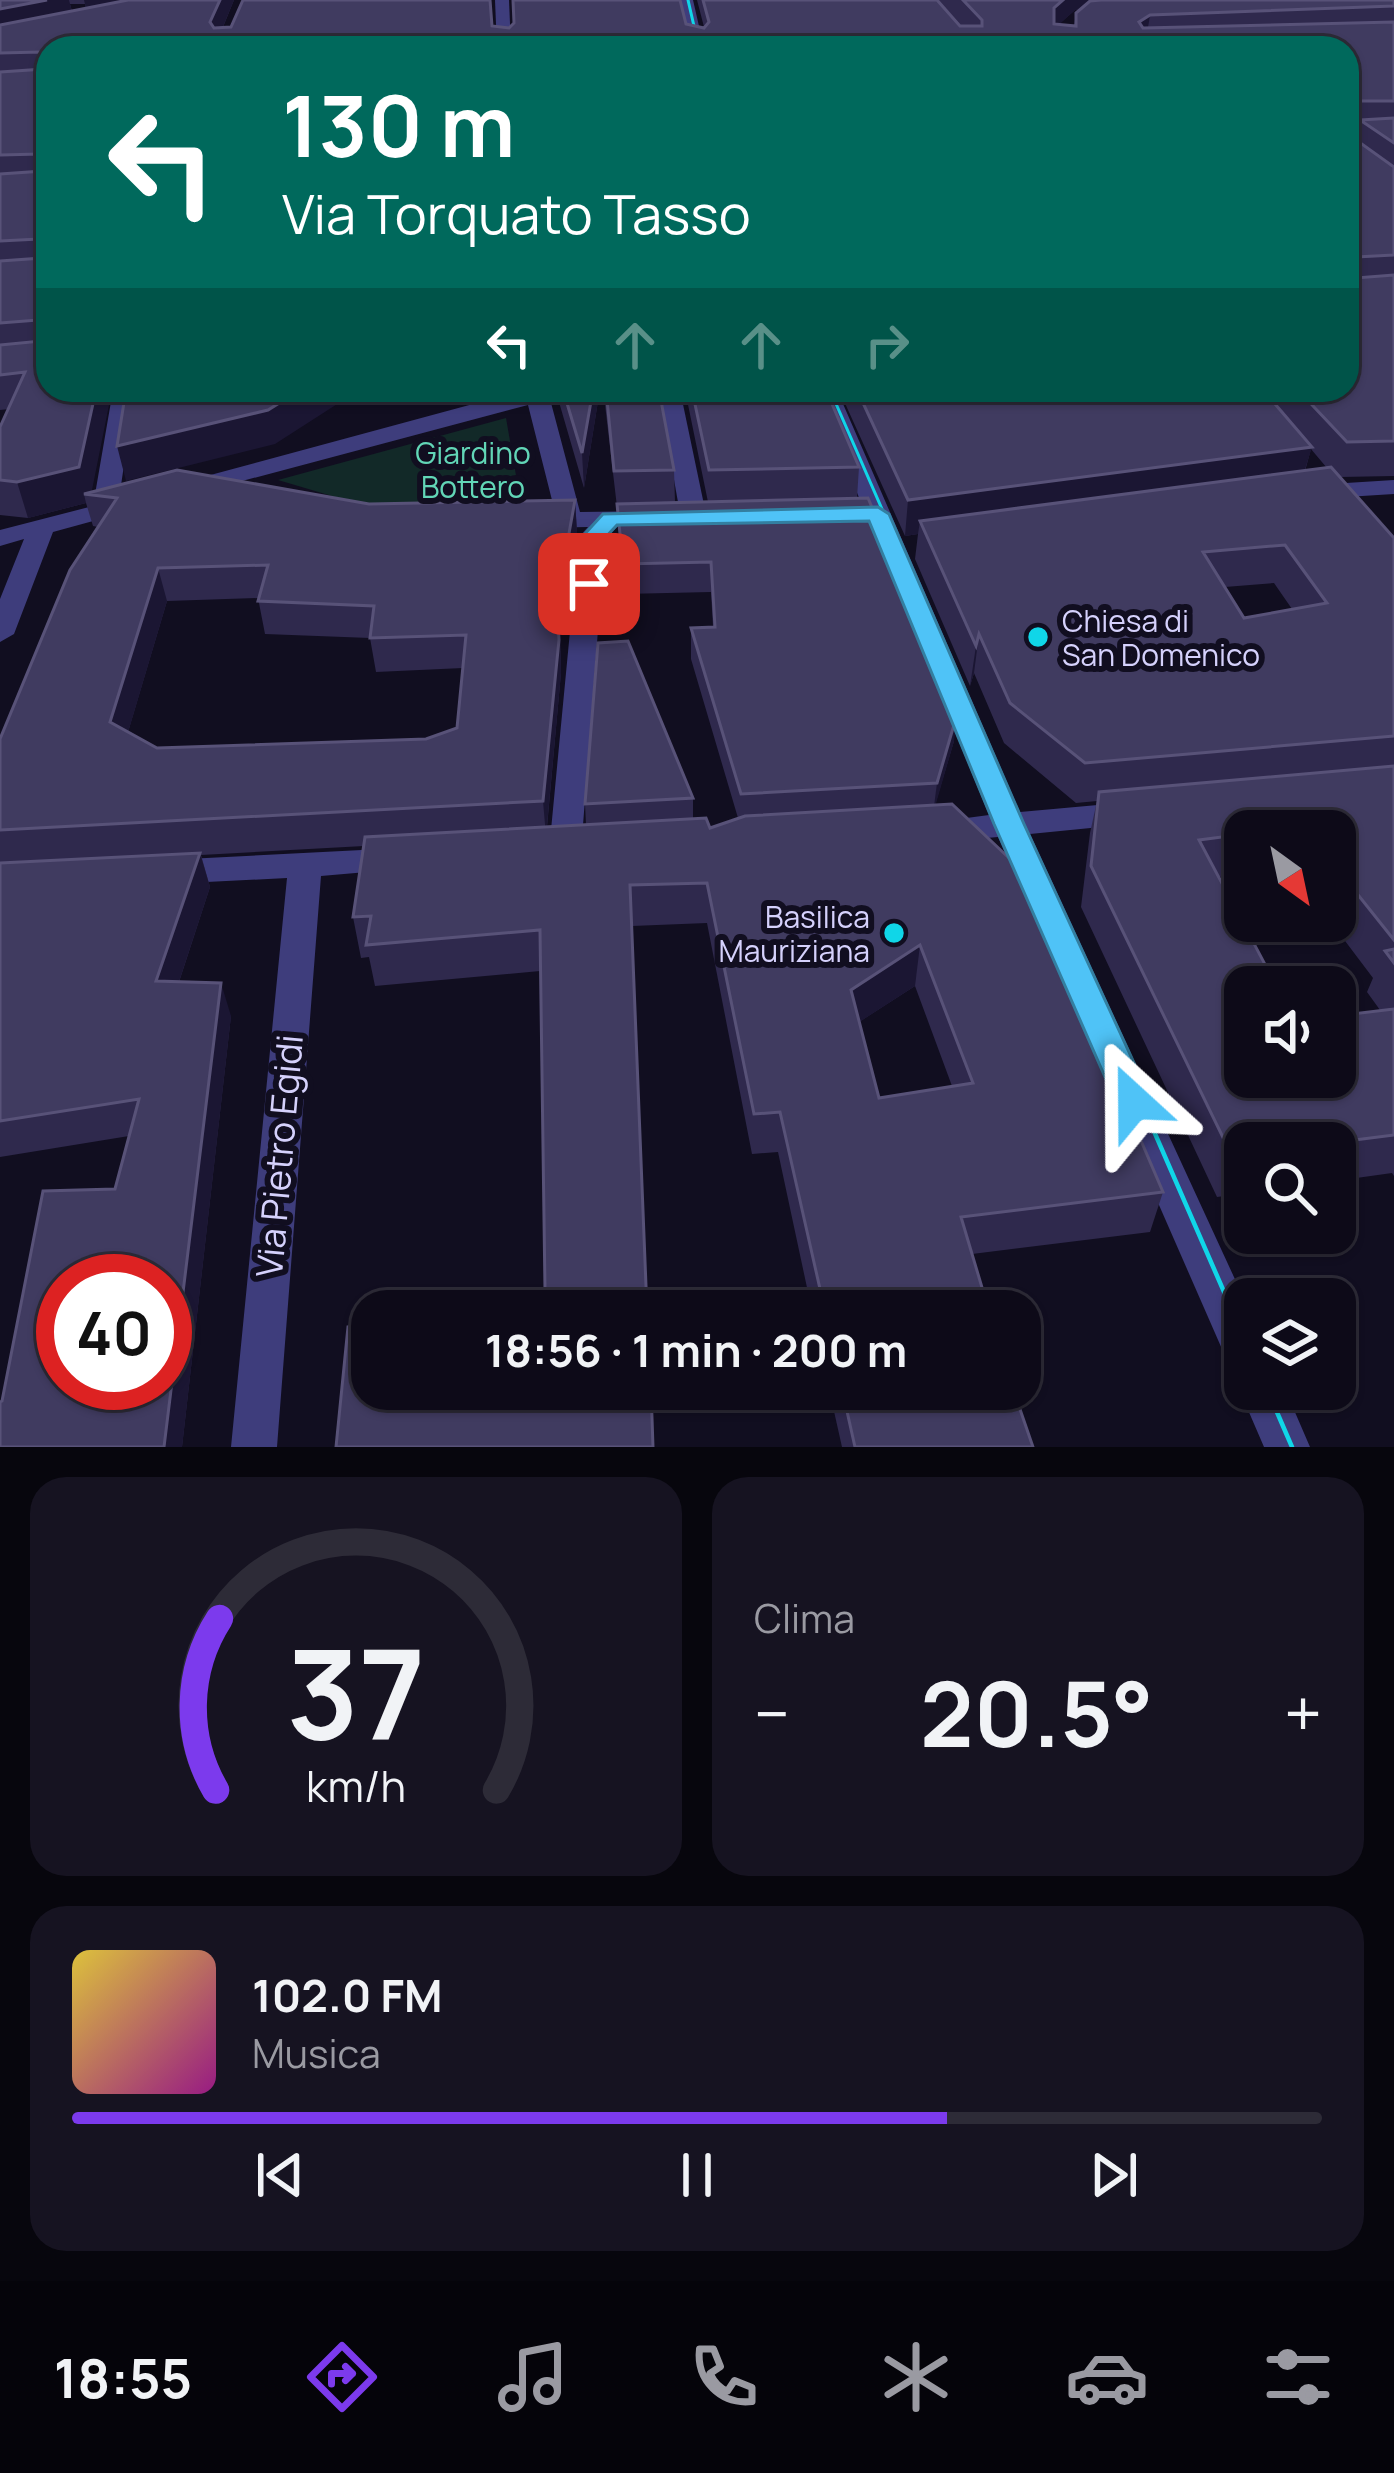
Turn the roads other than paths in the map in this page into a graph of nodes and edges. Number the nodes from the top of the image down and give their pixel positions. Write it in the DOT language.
graph roads {
  1 [pos="502,0"];
  2 [pos="686,0"];
  3 [pos="502,36"];
  4 [pos="694,36"];
  5 [pos="1394,136"];
  6 [pos="1359,137"];
  7 [pos="122,402"];
  8 [pos="506,402"];
  9 [pos="545,402"];
  10 [pos="672,402"];
  11 [pos="831,402"];
  12 [pos="1321,480"];
  13 [pos="205,484"];
  14 [pos="1394,487"];
  15 [pos="250,494"];
  16 [pos="1286,496"];
  17 [pos="105,510"];
  18 [pos="841,514"];
  19 [pos="878,514"];
  20 [pos="569,519"];
  21 [pos="611,519"];
  22 [pos="511,521"];
  23 [pos="1359,523"];
  24 [pos="42,527"];
  25 [pos="0,538"];
  26 [pos="0,634"];
  27 [pos="1166,810"];
  28 [pos="1009,824"];
  29 [pos="898,833"];
  30 [pos="605,848"];
  31 [pos="423,858"];
  32 [pos="305,865"];
  33 [pos="124,874"];
  34 [pos="1224,1302"];
  35 [pos="1271,1410"];
  36 [pos="254,1447"];
  37 [pos="1288,1447"];
  1 -- 3 [label="street"];
  2 -- 4 [label="street"];
  5 -- 6 [label="street"];
  7 -- 17 [label="street"];
  8 -- 13 [label="street"];
  9 -- 20 [label="street"];
  10 -- 21 [label="street"];
  11 -- 19 [label="street"];
  12 -- 14 [label="street"];
  12 -- 16 [label="street"];
  12 -- 23 [label="street"];
  13 -- 15 [label="street"];
  13 -- 17 [label="street"];
  17 -- 24 [label="street"];
  18 -- 19 [label="street"];
  19 -- 28 [label="street"];
  20 -- 21 [label="street"];
  20 -- 22 [label="street"];
  21 -- 30 [label="street"];
  24 -- 25 [label="street"];
  24 -- 26 [label="street"];
  27 -- 28 [label="street"];
  28 -- 29 [label="street"];
  28 -- 34 [label="street"];
  31 -- 32 [label="street"];
  32 -- 33 [label="street"];
  32 -- 36 [label="street, Via Pietro Egidi"];
  35 -- 37 [label="street"];
}
